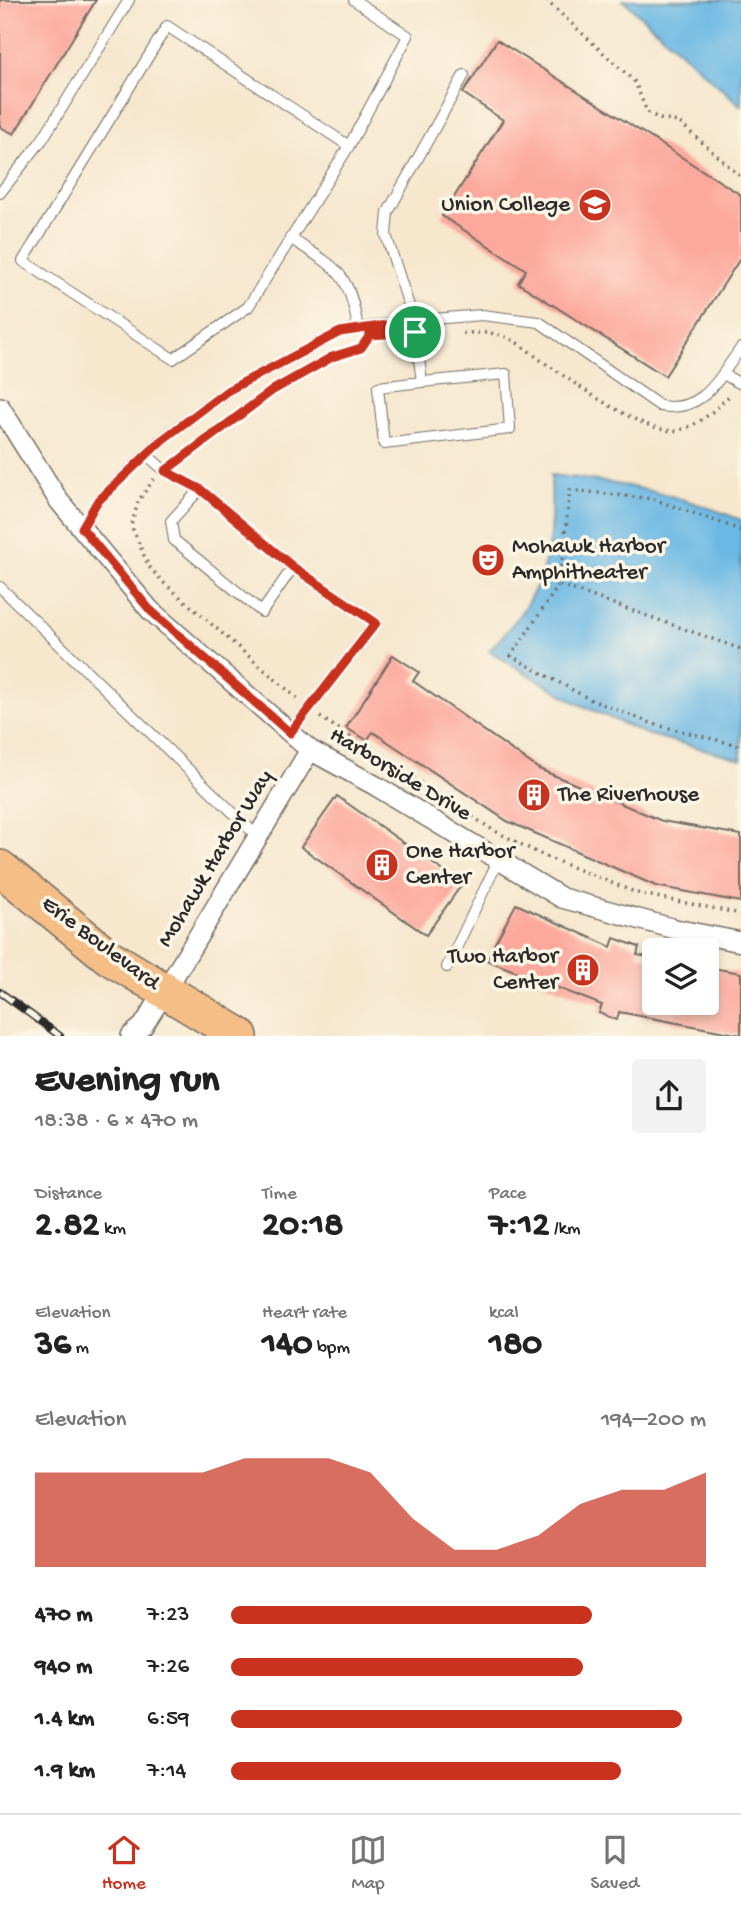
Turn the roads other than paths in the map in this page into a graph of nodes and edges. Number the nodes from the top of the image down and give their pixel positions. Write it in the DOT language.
graph roads {
  1 [pos="129,0"];
  2 [pos="354,0"];
  3 [pos="464,75"];
  4 [pos="349,146"];
  5 [pos="0,193"];
  6 [pos="290,238"];
  7 [pos="414,321"];
  8 [pos="358,329"];
  9 [pos="741,348"];
  10 [pos="723,374"];
  11 [pos="422,382"];
  12 [pos="741,384"];
  13 [pos="0,408"];
  14 [pos="146,455"];
  15 [pos="200,489"];
  16 [pos="82,528"];
  17 [pos="293,567"];
  18 [pos="0,587"];
  19 [pos="290,733"];
  20 [pos="310,750"];
  21 [pos="257,836"];
  22 [pos="498,861"];
  23 [pos="0,867"];
  24 [pos="741,942"];
  25 [pos="447,967"];
  26 [pos="164,993"];
  27 [pos="131,1036"];
  28 [pos="240,1036"];
  1 -- 5 [label="lane"];
  2 -- 4 [label="lane"];
  3 -- 7 [label="lane"];
  4 -- 6 [label="lane"];
  4 -- 6 [label="lane"];
  6 -- 8 [label="lane"];
  7 -- 8 [label="lane"];
  7 -- 10 [label="lane"];
  7 -- 11 [label="lane"];
  8 -- 14 [label="lane"];
  9 -- 10 [label="lane"];
  10 -- 12 [label="lane"];
  11 -- 11 [label="lane"];
  13 -- 16 [label="street, Harborside Drive"];
  14 -- 15 [label="lane"];
  14 -- 16 [label="lane"];
  15 -- 17 [label="lane"];
  15 -- 17 [label="lane"];
  16 -- 19 [label="street, Harborside Drive"];
  17 -- 19 [label="lane"];
  18 -- 21 [label="lane"];
  19 -- 20 [label="street, Harborside Drive"];
  20 -- 21 [label="street, Mohawk Harbor Way"];
  20 -- 22 [label="street, Harborside Drive"];
  21 -- 26 [label="street, Mohawk Harbor Way"];
  22 -- 24 [label="street, Harborside Drive"];
  22 -- 25 [label="lane"];
  23 -- 26 [label="highway, Erie Boulevard"];
  26 -- 27 [label="street, Mohawk Harbor Way"];
  26 -- 28 [label="highway, Erie Boulevard"];
}
